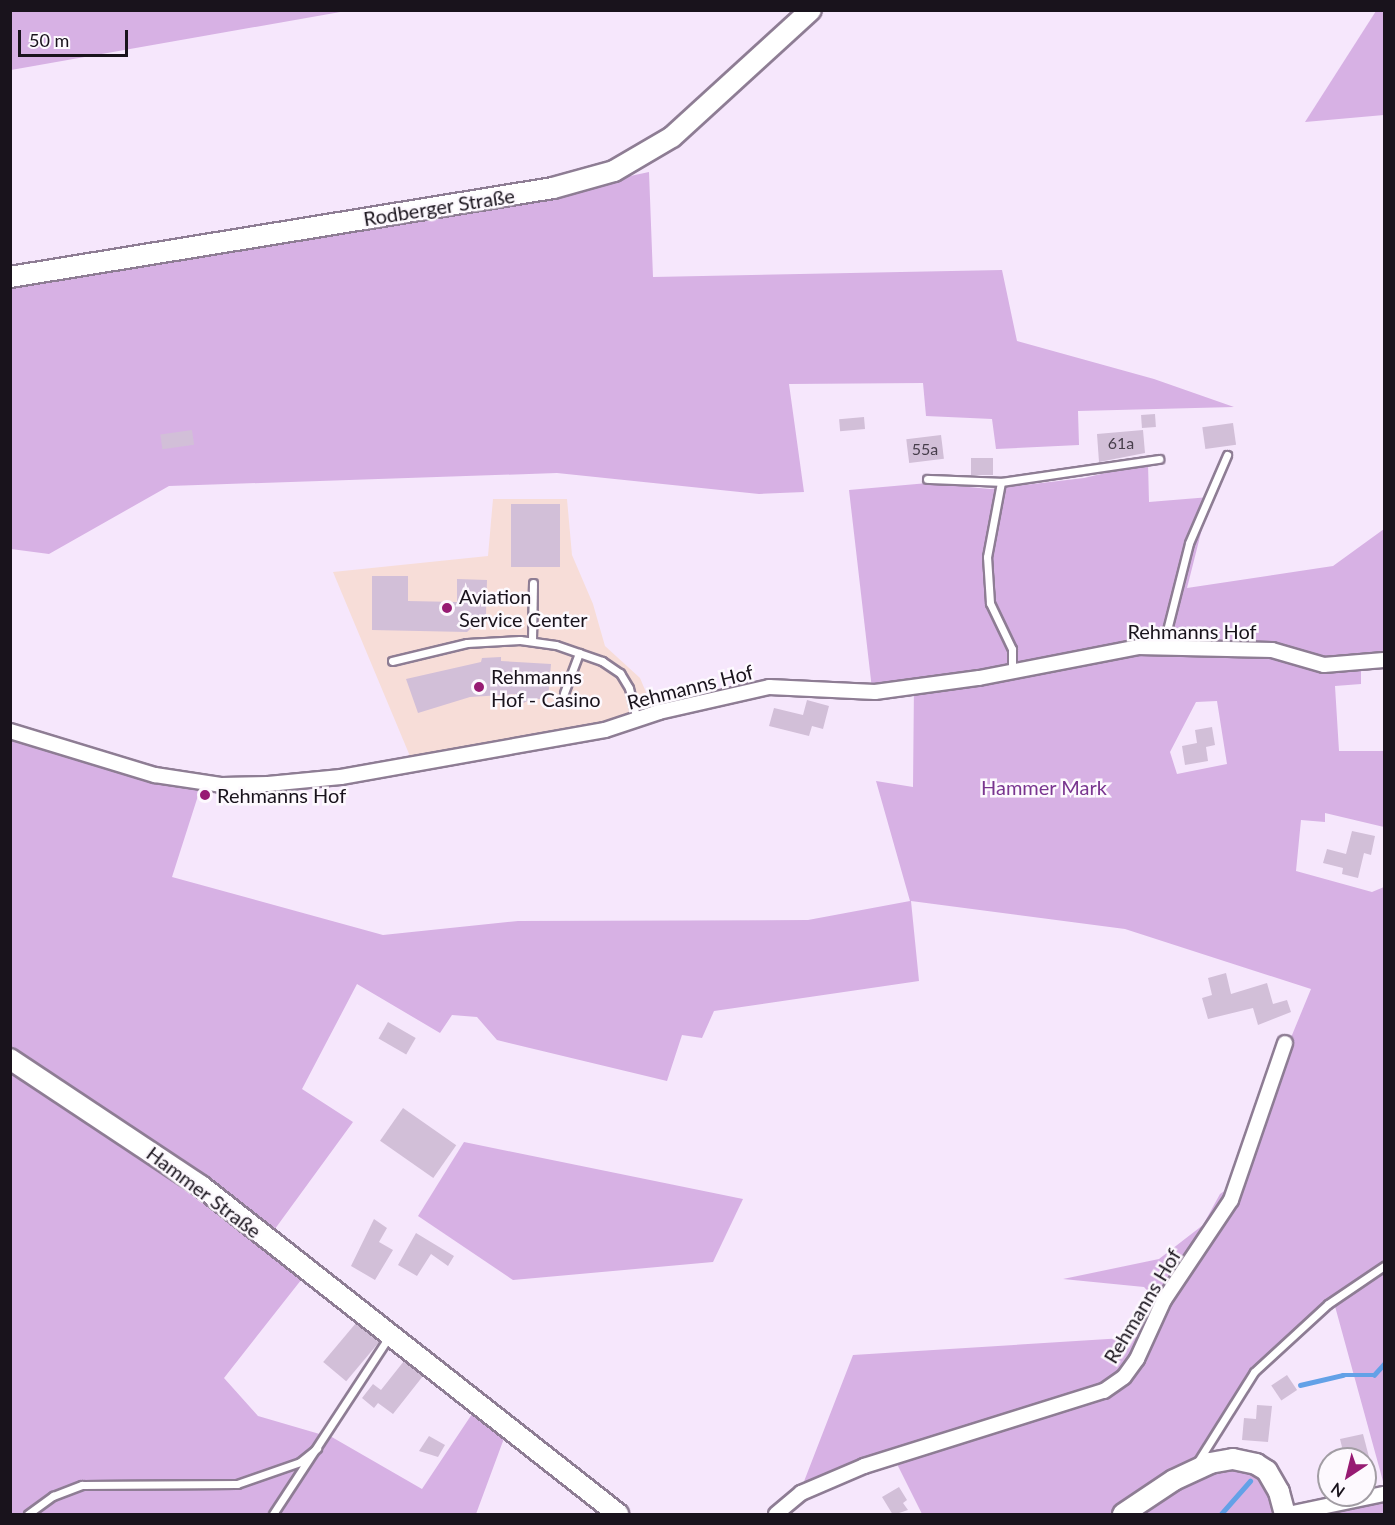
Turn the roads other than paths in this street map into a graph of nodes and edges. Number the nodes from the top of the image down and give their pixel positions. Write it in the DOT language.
graph roads {
  1 [pos="811,10"];
  2 [pos="10,278"];
  3 [pos="1227,455"];
  4 [pos="1159,459"];
  5 [pos="927,478"];
  6 [pos="1001,482"];
  7 [pos="533,583"];
  8 [pos="532,640"];
  9 [pos="1163,646"];
  10 [pos="579,652"];
  11 [pos="1384,660"];
  12 [pos="392,661"];
  13 [pos="1012,670"];
  14 [pos="564,693"];
  15 [pos="636,720"];
  16 [pos="10,731"];
  17 [pos="1285,1043"];
  18 [pos="10,1059"];
  19 [pos="1384,1266"];
  20 [pos="391,1335"];
  21 [pos="317,1448"];
  22 [pos="1192,1471"];
  23 [pos="1378,1495"];
  24 [pos="28,1515"];
  25 [pos="273,1515"];
  26 [pos="618,1515"];
  27 [pos="776,1515"];
  28 [pos="1123,1515"];
  29 [pos="1287,1515"];
  1 -- 2 [label="main road, Rodberger Straße"];
  3 -- 9 [label="lane"];
  4 -- 6 [label="lane"];
  5 -- 6 [label="lane"];
  6 -- 13 [label="lane"];
  7 -- 8 [label="lane"];
  8 -- 10 [label="lane"];
  8 -- 12 [label="lane"];
  9 -- 11 [label="street, Rehmanns Hof"];
  9 -- 13 [label="street, Rehmanns Hof"];
  10 -- 14 [label="lane"];
  10 -- 15 [label="lane"];
  13 -- 15 [label="street, Rehmanns Hof"];
  15 -- 16 [label="street, Rehmanns Hof"];
  17 -- 27 [label="street, Rehmanns Hof"];
  18 -- 20 [label="main road, Hammer Straße"];
  19 -- 22 [label="lane"];
  20 -- 21 [label="lane"];
  20 -- 26 [label="main road, Hammer Straße"];
  21 -- 24 [label="lane"];
  21 -- 25 [label="lane"];
  22 -- 28 [label="main road"];
  22 -- 29 [label="main road"];
  23 -- 29 [label="street"];
}
